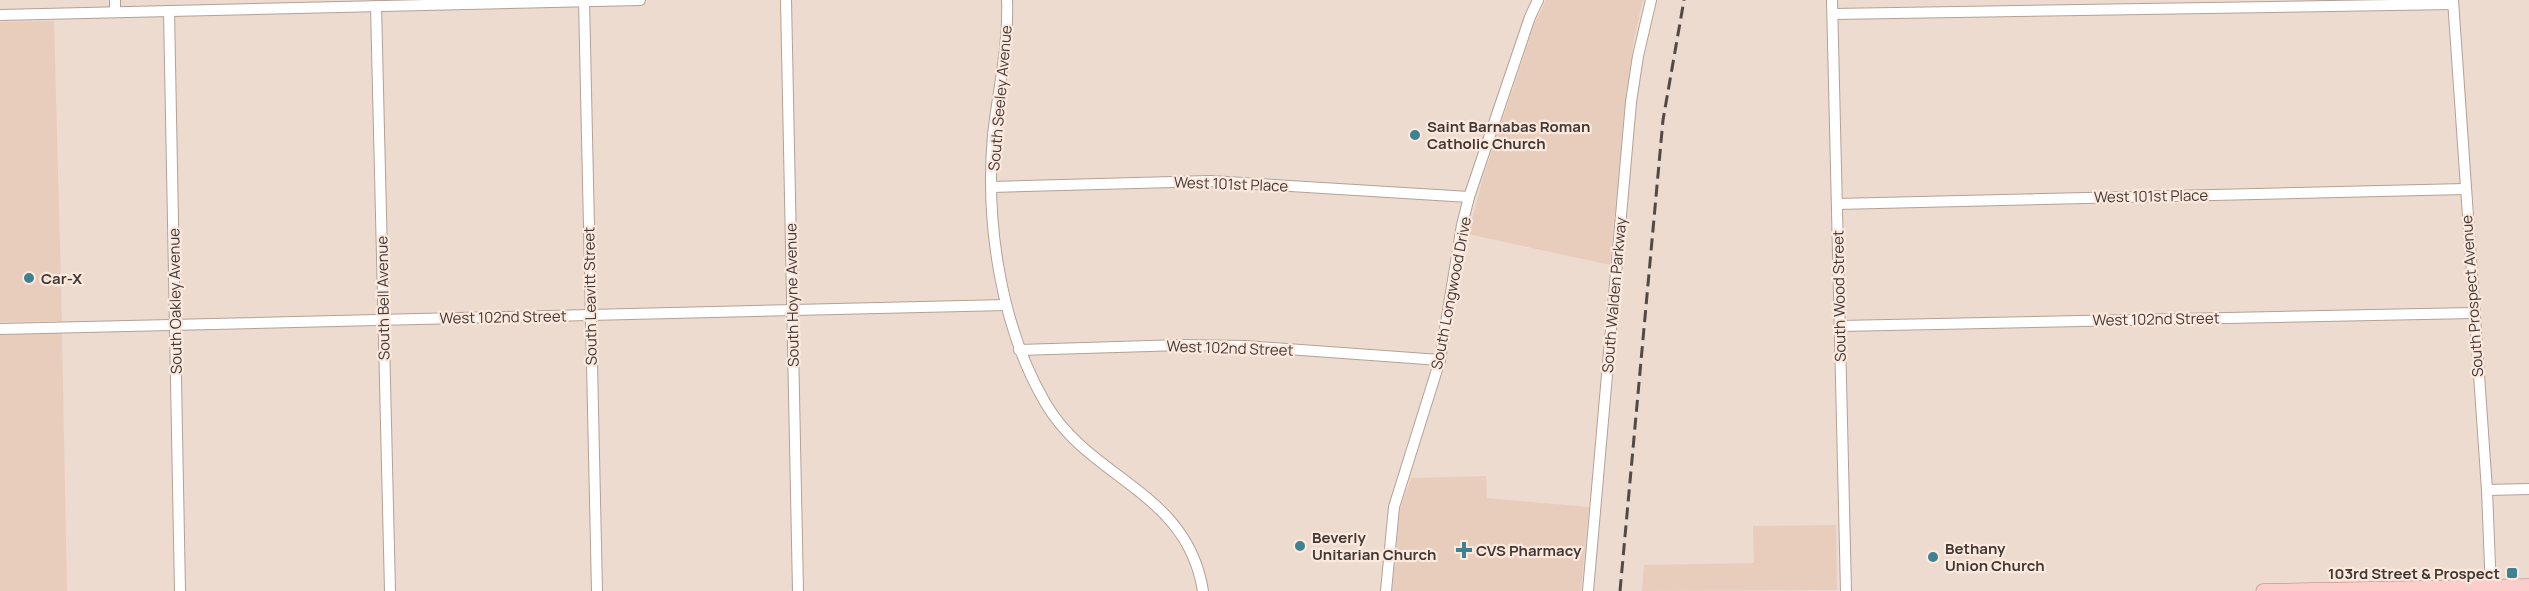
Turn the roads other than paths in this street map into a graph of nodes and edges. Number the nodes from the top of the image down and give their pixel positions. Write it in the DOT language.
graph roads {
  1 [pos="115,0"];
  2 [pos="640,0"];
  3 [pos="786,0"];
  4 [pos="1007,0"];
  5 [pos="1538,0"];
  6 [pos="1651,0"];
  7 [pos="1832,0"];
  8 [pos="584,1"];
  9 [pos="428,2"];
  10 [pos="2453,2"];
  11 [pos="273,4"];
  12 [pos="376,6"];
  13 [pos="169,11"];
  14 [pos="115,12"];
  15 [pos="1833,14"];
  16 [pos="0,15"];
  17 [pos="992,187"];
  18 [pos="2465,189"];
  19 [pos="1469,197"];
  20 [pos="1837,204"];
  21 [pos="1006,305"];
  22 [pos="793,310"];
  23 [pos="2473,313"];
  24 [pos="590,315"];
  25 [pos="383,320"];
  26 [pos="175,324"];
  27 [pos="1840,326"];
  28 [pos="0,329"];
  29 [pos="1019,350"];
  30 [pos="1440,360"];
  31 [pos="2529,489"];
  32 [pos="2487,490"];
  33 [pos="2529,586"];
  34 [pos="2491,589"];
  35 [pos="2362,590"];
  36 [pos="180,591"];
  37 [pos="390,591"];
  38 [pos="597,591"];
  39 [pos="798,591"];
  40 [pos="1203,591"];
  41 [pos="1386,591"];
  42 [pos="1588,591"];
  43 [pos="1846,591"];
  44 [pos="2263,591"];
  1 -- 14 [label="street"];
  2 -- 8 [label="street"];
  3 -- 22 [label="street, South Hoyne Avenue"];
  4 -- 17 [label="street, South Seeley Avenue"];
  5 -- 19 [label="street, South Longwood Drive"];
  6 -- 42 [label="street, South Walden Parkway"];
  7 -- 15 [label="street, South Wood Street"];
  8 -- 9 [label="street"];
  8 -- 24 [label="street, South Leavitt Street"];
  9 -- 12 [label="street"];
  10 -- 15 [label="street"];
  10 -- 18 [label="street, South Prospect Avenue"];
  11 -- 12 [label="street"];
  11 -- 13 [label="street"];
  12 -- 25 [label="street, South Bell Avenue"];
  13 -- 14 [label="street"];
  13 -- 26 [label="street, South Oakley Avenue"];
  14 -- 16 [label="street"];
  15 -- 20 [label="street, South Wood Street"];
  17 -- 19 [label="street, West 101st Place"];
  17 -- 21 [label="street, South Seeley Avenue"];
  18 -- 20 [label="street, West 101st Place"];
  18 -- 23 [label="street, South Prospect Avenue"];
  19 -- 30 [label="street, South Longwood Drive"];
  20 -- 27 [label="street, South Wood Street"];
  21 -- 22 [label="street, West 102nd Street"];
  21 -- 29 [label="street, South Seeley Avenue"];
  22 -- 24 [label="street, West 102nd Street"];
  22 -- 39 [label="street, South Hoyne Avenue"];
  23 -- 27 [label="street, West 102nd Street"];
  23 -- 32 [label="street, South Prospect Avenue"];
  24 -- 25 [label="street, West 102nd Street"];
  24 -- 38 [label="street, South Leavitt Street"];
  25 -- 26 [label="street, West 102nd Street"];
  25 -- 37 [label="street, South Bell Avenue"];
  26 -- 28 [label="street, West 102nd Street"];
  26 -- 36 [label="street, South Oakley Avenue"];
  27 -- 43 [label="street, South Wood Street"];
  29 -- 30 [label="street, West 102nd Street"];
  29 -- 40 [label="street, South Seeley Avenue"];
  30 -- 41 [label="street, South Longwood Drive"];
  31 -- 32 [label="street"];
  32 -- 34 [label="street, South Prospect Avenue"];
  33 -- 34 [label="main road"];
  34 -- 35 [label="main road"];
  35 -- 44 [label="main road"];
}
